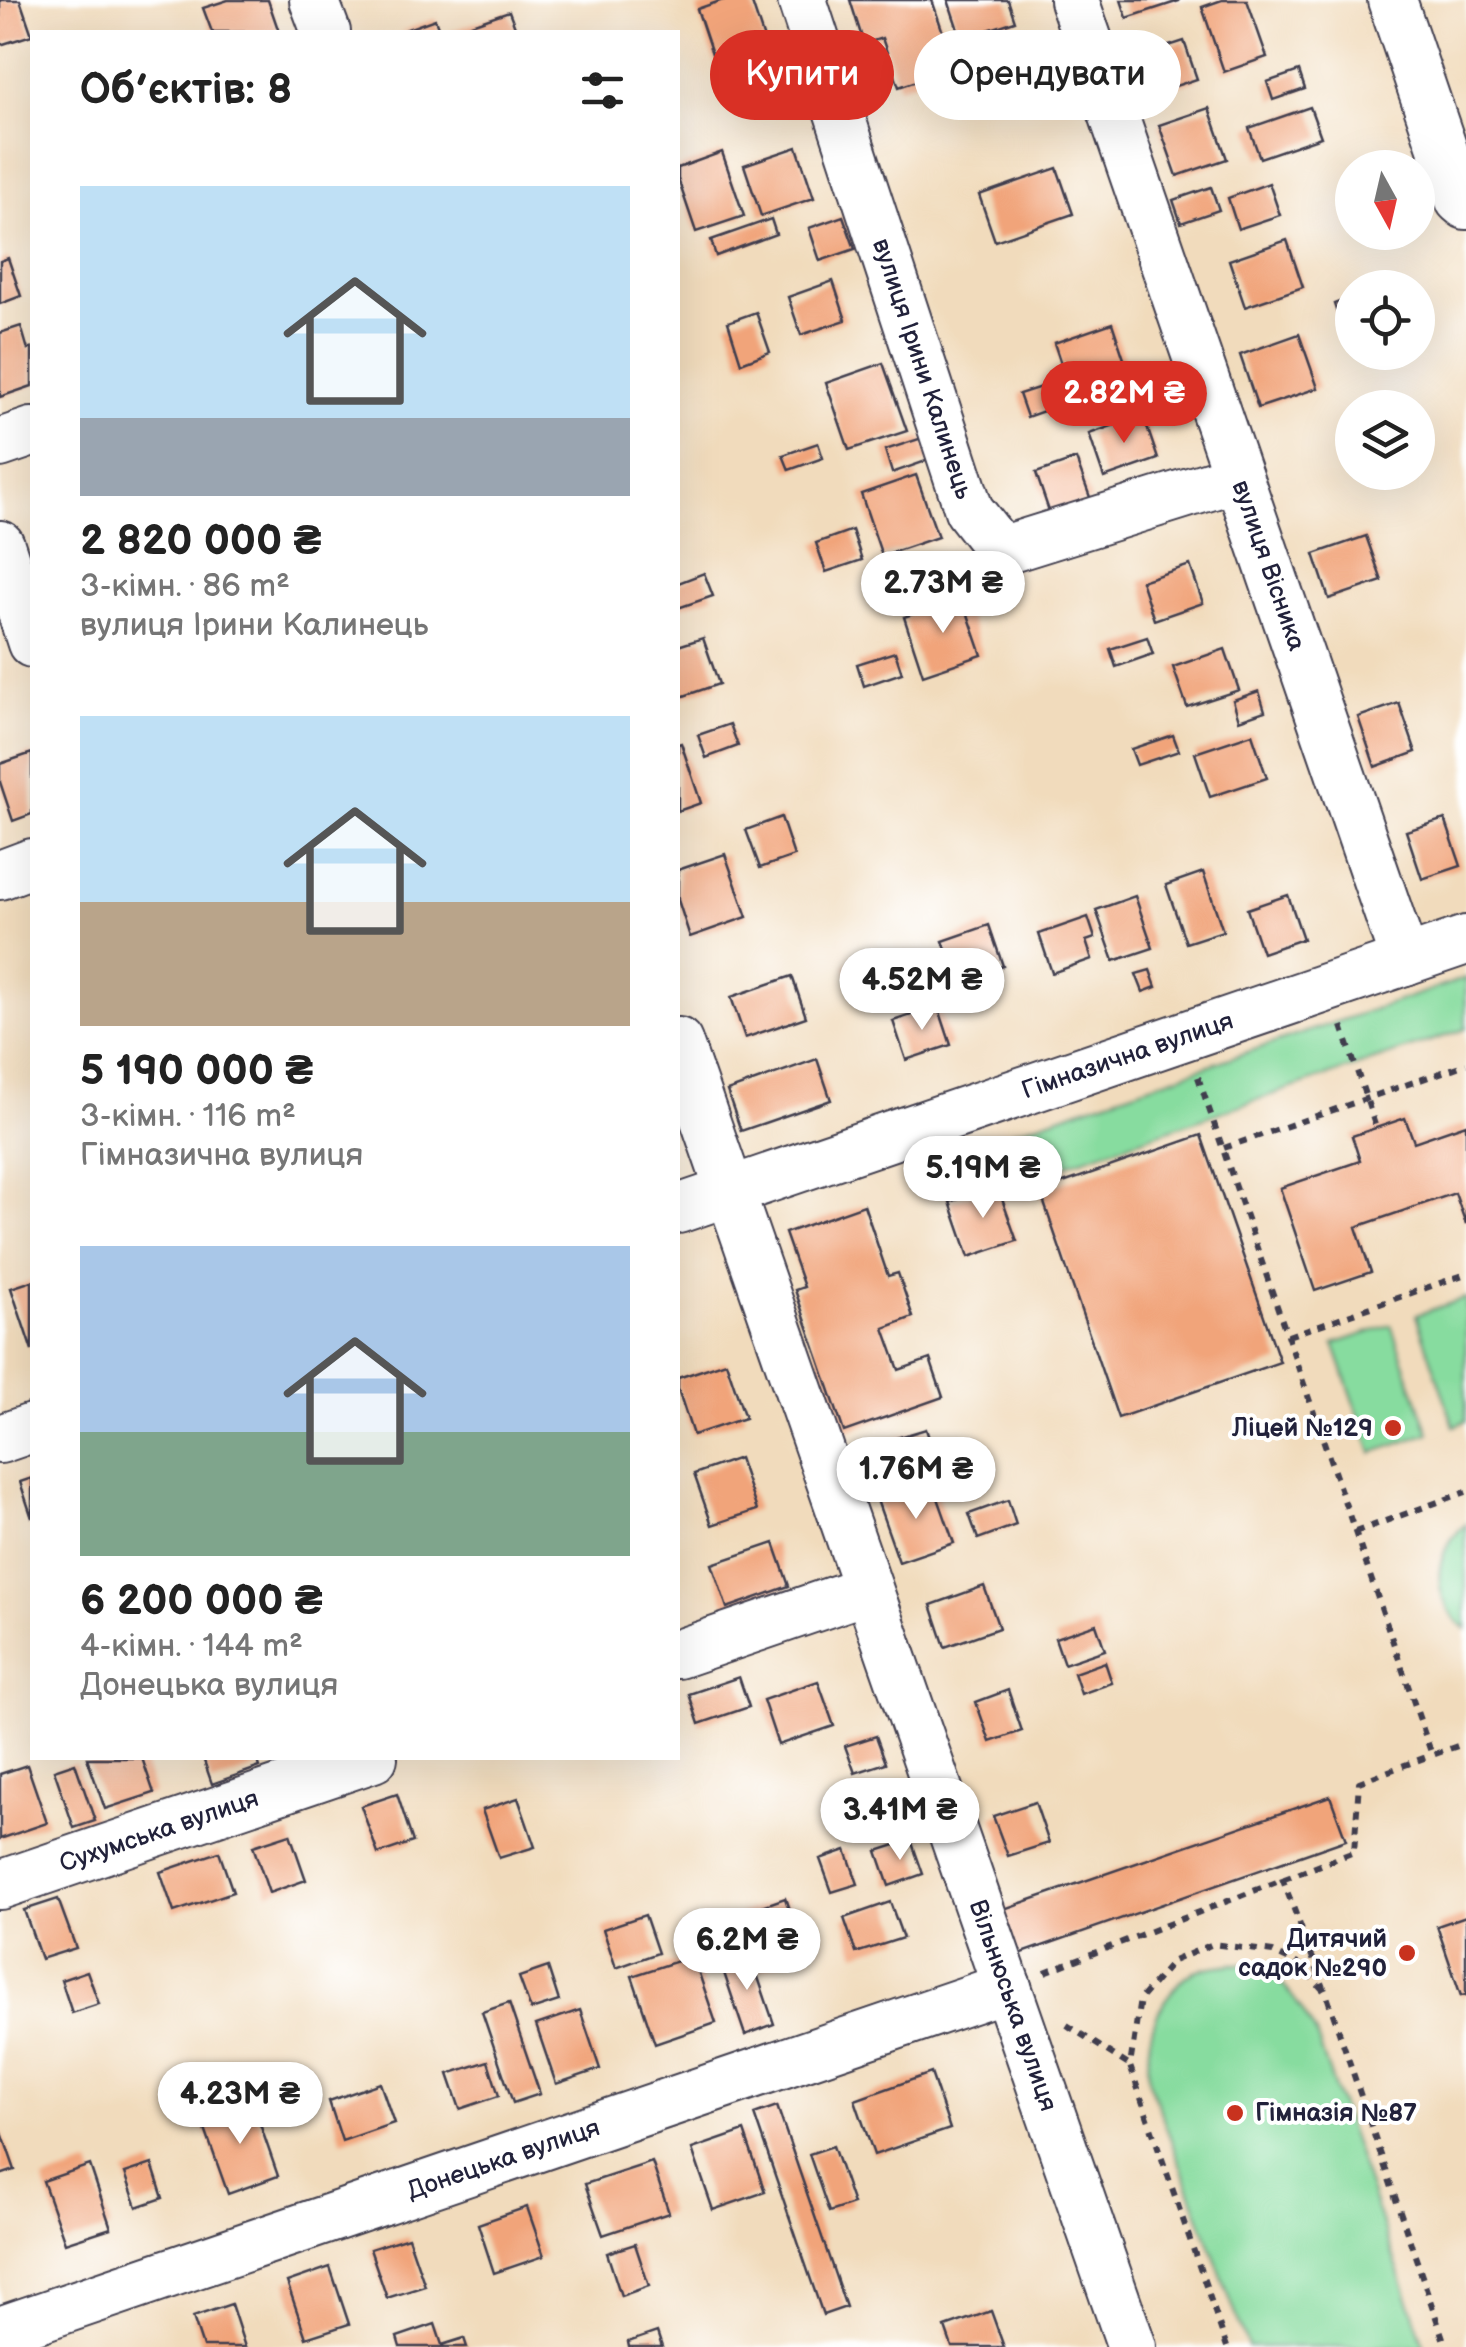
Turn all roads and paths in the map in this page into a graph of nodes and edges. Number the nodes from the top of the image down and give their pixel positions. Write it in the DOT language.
graph roads {
  1 [pos="314,0"];
  2 [pos="802,0"];
  3 [pos="1074,0"];
  4 [pos="1392,0"];
  5 [pos="325,30"];
  6 [pos="1466,205"];
  7 [pos="30,433"];
  8 [pos="0,443"];
  9 [pos="1238,478"];
  10 [pos="0,545"];
  11 [pos="30,637"];
  12 [pos="30,865"];
  13 [pos="0,874"];
  14 [pos="1466,940"];
  15 [pos="1404,962"];
  16 [pos="1340,1020"];
  17 [pos="1184,1036"];
  18 [pos="680,1048"];
  19 [pos="1466,1064"];
  20 [pos="1367,1100"];
  21 [pos="1376,1128"];
  22 [pos="1224,1148"];
  23 [pos="729,1192"];
  24 [pos="680,1208"];
  25 [pos="1466,1274"];
  26 [pos="1288,1336"];
  27 [pos="30,1429"];
  28 [pos="0,1439"];
  29 [pos="1466,1492"];
  30 [pos="1355,1532"];
  31 [pos="868,1589"];
  32 [pos="680,1653"];
  33 [pos="1466,1743"];
  34 [pos="1432,1755"];
  35 [pos="367,1760"];
  36 [pos="1282,1878"];
  37 [pos="0,1885"];
  38 [pos="1007,1987"];
  39 [pos="1326,1993"];
  40 [pos="0,2330"];
  41 [pos="1132,2347"];
  42 [pos="1227,2347"];
  43 [pos="1446,2347"];
  1 -- 5 [label="street"];
  2 -- 9 [label="street, вулиця Ірини Калинець"];
  3 -- 9 [label="street, вулиця Вісника"];
  4 -- 6 [label="street"];
  7 -- 8 [label="street"];
  9 -- 15 [label="street, вулиця Вісника"];
  10 -- 11 [label="street"];
  12 -- 13 [label="street"];
  14 -- 15 [label="street, Гімназична вулиця"];
  15 -- 17 [label="street, Гімназична вулиця"];
  16 -- 20 [label="path"];
  17 -- 22 [label="path"];
  17 -- 23 [label="street, Гімназична вулиця"];
  18 -- 23 [label="street, Вільнюська вулиця"];
  19 -- 20 [label="path"];
  20 -- 21 [label="path"];
  20 -- 22 [label="path"];
  22 -- 26 [label="path"];
  23 -- 24 [label="street, Гімназична вулиця"];
  23 -- 31 [label="street, Вільнюська вулиця"];
  25 -- 26 [label="path"];
  26 -- 30 [label="path"];
  27 -- 28 [label="street"];
  29 -- 30 [label="path"];
  30 -- 34 [label="path"];
  31 -- 32 [label="street"];
  31 -- 38 [label="street, Вільнюська вулиця"];
  33 -- 34 [label="path"];
  34 -- 36 [label="path"];
  35 -- 37 [label="street, Сухумська вулиця"];
  36 -- 38 [label="path"];
  36 -- 39 [label="path"];
  38 -- 40 [label="street, Донецька вулиця"];
  38 -- 41 [label="street, Вільнюська вулиця"];
  39 -- 42 [label="path"];
  39 -- 43 [label="path"];
}
